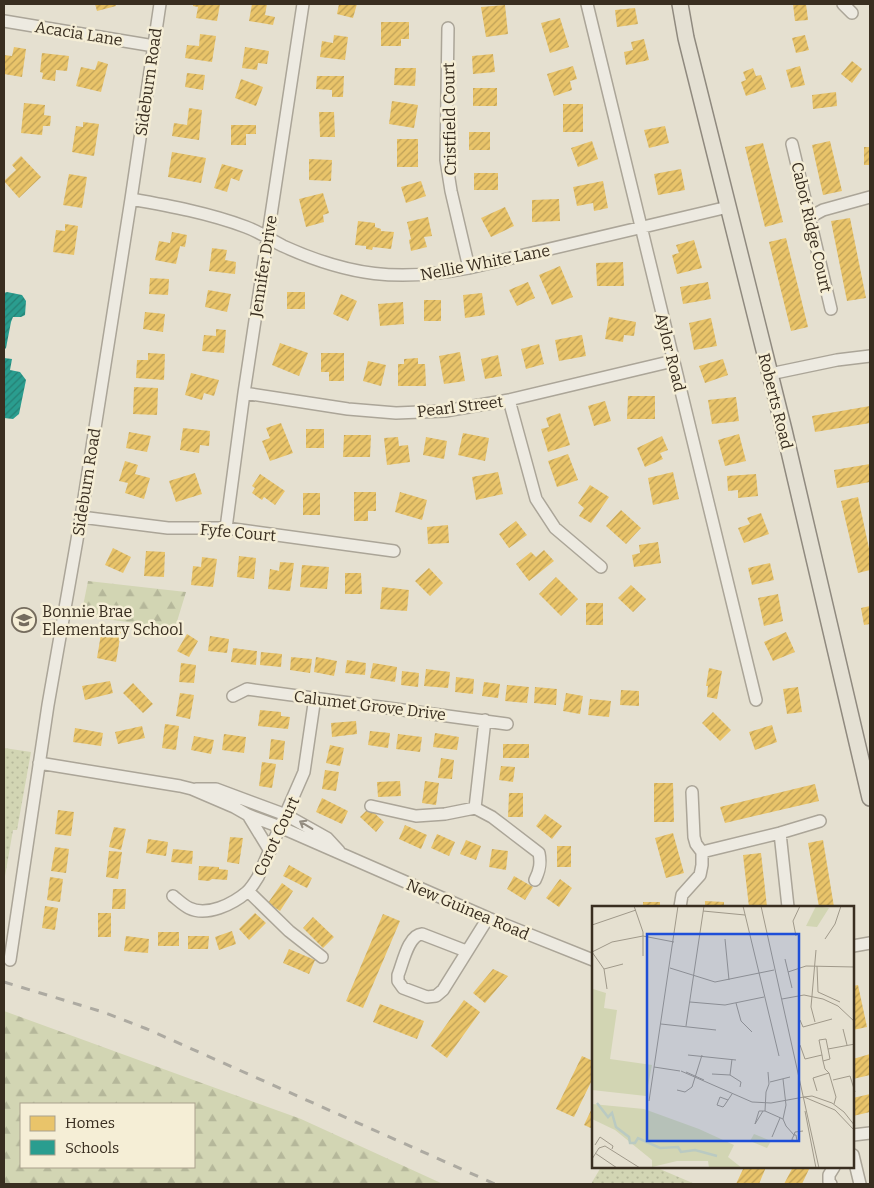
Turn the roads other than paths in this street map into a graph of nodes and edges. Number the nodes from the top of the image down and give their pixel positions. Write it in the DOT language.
graph roads {
  1 [pos="160,4"];
  2 [pos="303,4"];
  3 [pos="587,4"];
  4 [pos="680,4"];
  5 [pos="843,4"];
  6 [pos="852,13"];
  7 [pos="4,21"];
  8 [pos="448,28"];
  9 [pos="154,46"];
  10 [pos="792,144"];
  11 [pos="870,197"];
  12 [pos="131,199"];
  13 [pos="728,207"];
  14 [pos="810,217"];
  15 [pos="641,227"];
  16 [pos="268,237"];
  17 [pos="469,268"];
  18 [pos="831,309"];
  19 [pos="870,356"];
  20 [pos="673,361"];
  21 [pos="770,374"];
  22 [pos="244,393"];
  23 [pos="509,400"];
  24 [pos="80,517"];
  25 [pos="226,528"];
  26 [pos="394,551"];
  27 [pos="601,567"];
  28 [pos="233,696"];
  29 [pos="315,697"];
  30 [pos="756,700"];
  31 [pos="485,720"];
  32 [pos="507,724"];
  33 [pos="39,763"];
  34 [pos="192,789"];
  35 [pos="692,792"];
  36 [pos="870,798"];
  37 [pos="371,806"];
  38 [pos="475,808"];
  39 [pos="248,815"];
  40 [pos="286,815"];
  41 [pos="820,821"];
  42 [pos="280,827"];
  43 [pos="780,833"];
  44 [pos="270,851"];
  45 [pos="702,852"];
  46 [pos="344,856"];
  47 [pos="535,880"];
  48 [pos="248,891"];
  49 [pos="173,896"];
  50 [pos="680,906"];
  51 [pos="788,906"];
  52 [pos="488,918"];
  53 [pos="870,943"];
  54 [pos="854,946"];
  55 [pos="466,951"];
  56 [pos="322,957"];
  57 [pos="10,960"];
  58 [pos="592,960"];
  59 [pos="870,1133"];
  60 [pos="854,1135"];
  61 [pos="854,1159"];
  62 [pos="833,1168"];
  63 [pos="831,1184"];
  64 [pos="860,1184"];
  1 -- 9 [label="street, Sideburn Road"];
  2 -- 16 [label="street, Jennifer Drive"];
  3 -- 15 [label="street, Aylor Road"];
  4 -- 13 [label="main road, Roberts Road"];
  5 -- 6 [label="street"];
  7 -- 9 [label="street, Acacia Lane"];
  8 -- 17 [label="street, Cristfield Court"];
  9 -- 12 [label="street, Sideburn Road"];
  10 -- 14 [label="street, Cabot Ridge Court"];
  11 -- 14 [label="street"];
  12 -- 16 [label="street, Nellie White Lane"];
  12 -- 24 [label="street, Sideburn Road"];
  13 -- 15 [label="street, Nellie White Lane"];
  13 -- 21 [label="main road, Roberts Road"];
  14 -- 18 [label="street, Cabot Ridge Court"];
  15 -- 17 [label="street, Nellie White Lane"];
  15 -- 20 [label="street, Aylor Road"];
  16 -- 17 [label="street, Nellie White Lane"];
  16 -- 22 [label="street, Jennifer Drive"];
  19 -- 21 [label="street"];
  20 -- 23 [label="street, Pearl Street"];
  20 -- 30 [label="street, Aylor Road"];
  21 -- 36 [label="main road, Roberts Road"];
  22 -- 23 [label="street, Pearl Street"];
  22 -- 25 [label="street, Jennifer Drive"];
  23 -- 27 [label="street"];
  24 -- 25 [label="street, Fyfe Court"];
  24 -- 33 [label="street, Sideburn Road"];
  25 -- 26 [label="street, Fyfe Court"];
  28 -- 29 [label="street, Calumet Grove Drive"];
  29 -- 31 [label="street, Calumet Grove Drive"];
  29 -- 40 [label="street, Corot Court"];
  31 -- 32 [label="street, Calumet Grove Drive"];
  31 -- 38 [label="street"];
  33 -- 34 [label="street, New Guinea Road"];
  33 -- 57 [label="street, Sideburn Road"];
  34 -- 39 [label="street, New Guinea Road"];
  34 -- 40 [label="street, New Guinea Road"];
  35 -- 45 [label="street"];
  37 -- 38 [label="street"];
  38 -- 47 [label="street"];
  39 -- 42 [label="street, New Guinea Road"];
  39 -- 44 [label="street"];
  40 -- 42 [label="street, Corot Court"];
  46 -- 40 [label="street, New Guinea Road, one-way"];
  41 -- 43 [label="street"];
  42 -- 44 [label="street, Corot Court"];
  42 -- 46 [label="street, New Guinea Road"];
  43 -- 45 [label="street"];
  43 -- 51 [label="street"];
  44 -- 48 [label="street, Corot Court"];
  45 -- 50 [label="street"];
  46 -- 52 [label="street, New Guinea Road"];
  48 -- 49 [label="street, Corot Court"];
  48 -- 56 [label="street"];
  52 -- 55 [label="street"];
  52 -- 58 [label="street, New Guinea Road"];
  53 -- 54 [label="street"];
  55 -- 55 [label="street"];
  59 -- 60 [label="street"];
  61 -- 64 [label="street"];
  62 -- 63 [label="street"];
}
